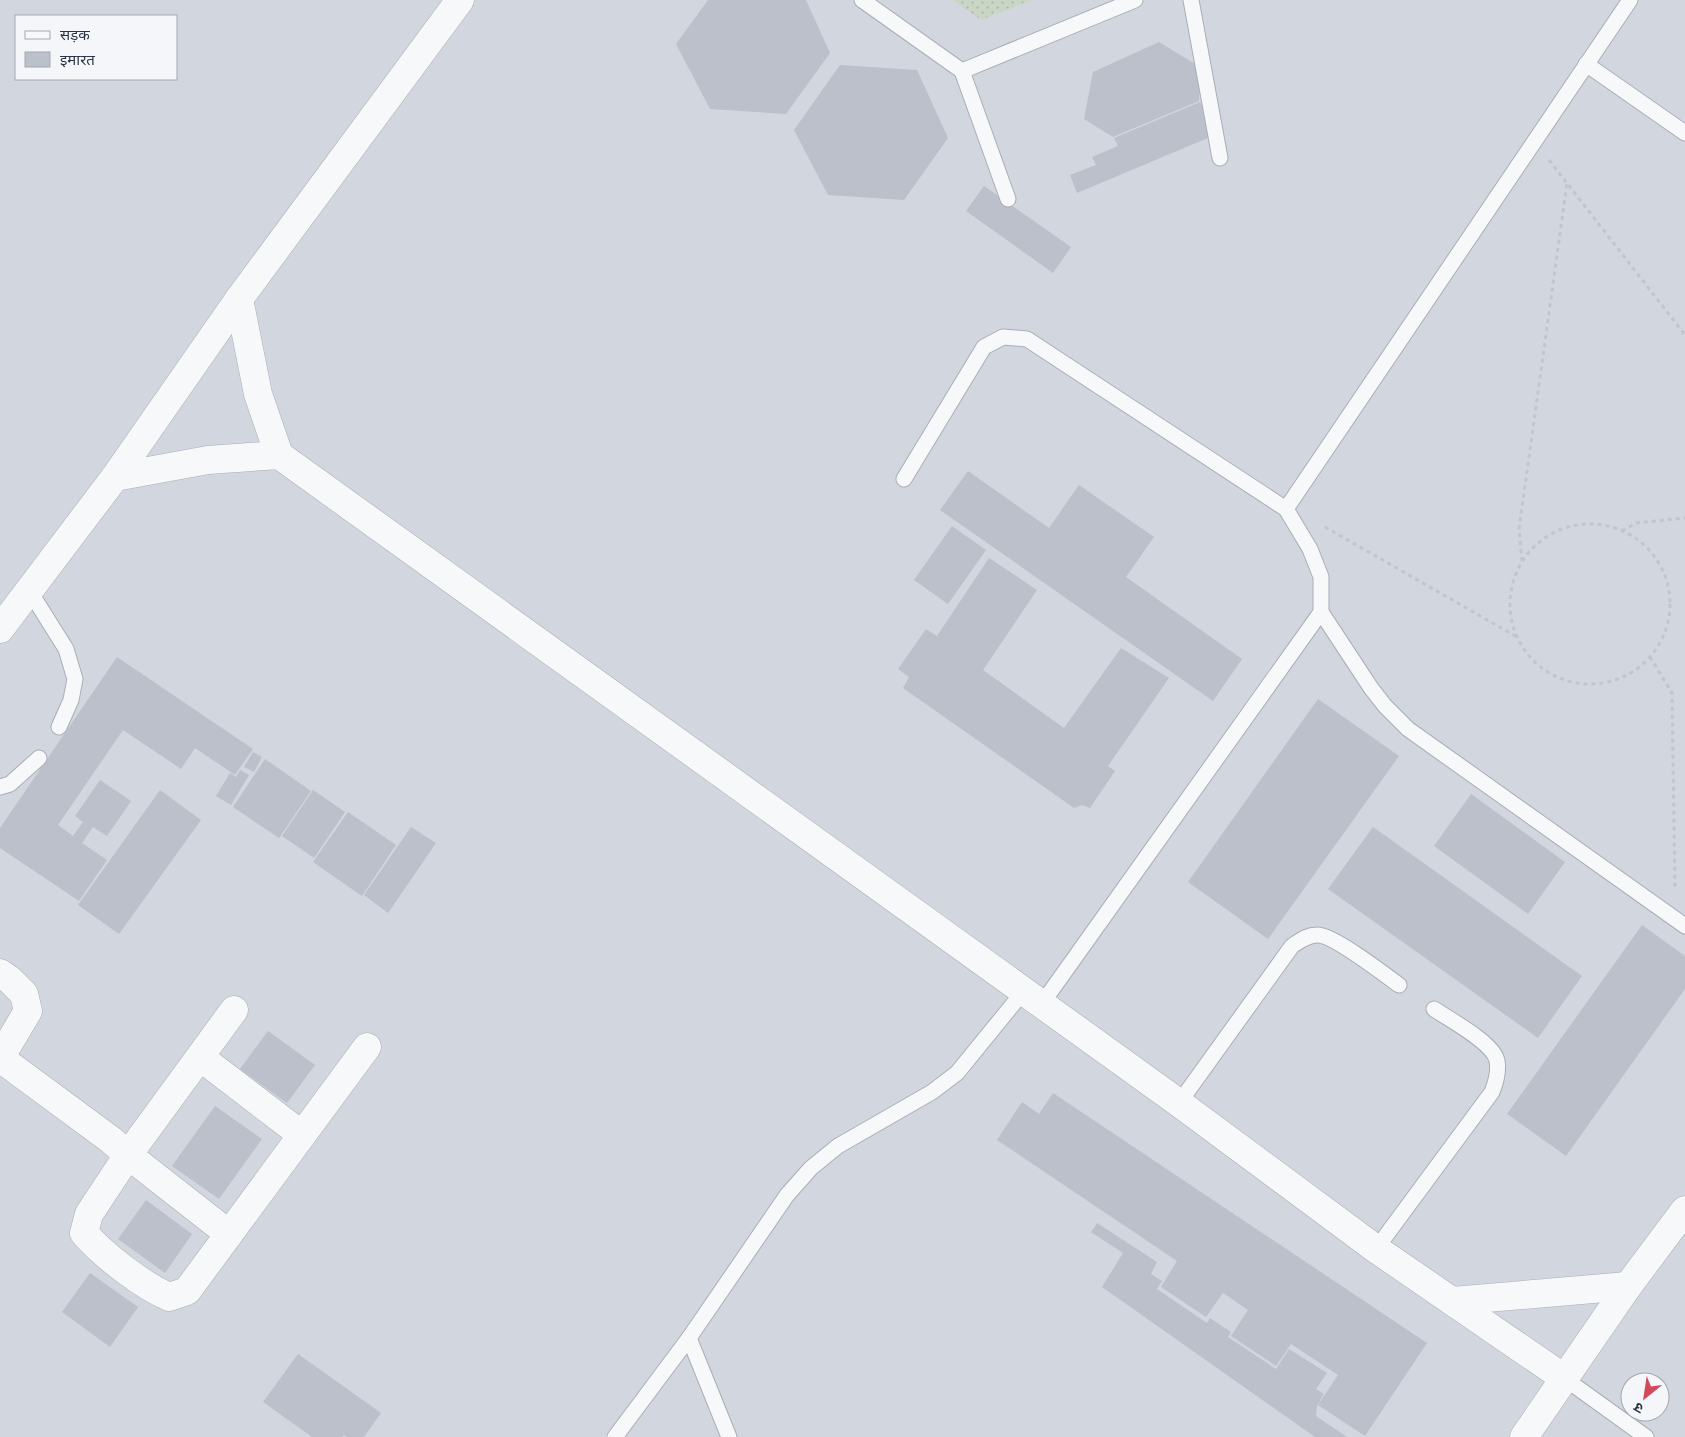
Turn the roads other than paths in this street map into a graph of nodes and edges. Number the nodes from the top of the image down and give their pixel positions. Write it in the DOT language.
graph roads {
  1 [pos="460,0"];
  2 [pos="862,0"];
  3 [pos="1135,0"];
  4 [pos="1191,0"];
  5 [pos="1630,0"];
  6 [pos="1586,64"];
  7 [pos="962,71"];
  8 [pos="1685,132"];
  9 [pos="1220,158"];
  10 [pos="1008,199"];
  11 [pos="238,299"];
  12 [pos="279,455"];
  13 [pos="115,477"];
  14 [pos="904,479"];
  15 [pos="1286,510"];
  16 [pos="30,590"];
  17 [pos="1321,612"];
  18 [pos="0,629"];
  19 [pos="59,727"];
  20 [pos="39,758"];
  21 [pos="0,787"];
  22 [pos="1680,923"];
  23 [pos="0,973"];
  24 [pos="1399,985"];
  25 [pos="1032,999"];
  26 [pos="1434,1009"];
  27 [pos="234,1010"];
  28 [pos="368,1047"];
  29 [pos="200,1057"];
  30 [pos="0,1058"];
  31 [pos="1178,1103"];
  32 [pos="302,1135"];
  33 [pos="128,1155"];
  34 [pos="1685,1210"];
  35 [pos="229,1234"];
  36 [pos="1376,1249"];
  37 [pos="1628,1286"];
  38 [pos="1452,1301"];
  39 [pos="689,1338"];
  40 [pos="1564,1378"];
  41 [pos="615,1437"];
  42 [pos="729,1437"];
  43 [pos="1524,1437"];
  44 [pos="1646,1437"];
  1 -- 11 [label="street"];
  2 -- 7 [label="lane"];
  3 -- 7 [label="lane"];
  4 -- 9 [label="lane"];
  5 -- 6 [label="lane"];
  6 -- 8 [label="lane"];
  6 -- 15 [label="lane"];
  7 -- 10 [label="lane"];
  11 -- 12 [label="street"];
  11 -- 13 [label="street"];
  12 -- 13 [label="street"];
  12 -- 25 [label="street"];
  13 -- 16 [label="street"];
  14 -- 15 [label="lane"];
  15 -- 17 [label="lane"];
  16 -- 18 [label="street"];
  16 -- 19 [label="lane"];
  17 -- 22 [label="lane"];
  17 -- 25 [label="lane"];
  20 -- 21 [label="lane"];
  23 -- 30 [label="street"];
  24 -- 31 [label="lane"];
  25 -- 31 [label="street"];
  25 -- 39 [label="lane"];
  26 -- 36 [label="lane"];
  27 -- 29 [label="street"];
  28 -- 32 [label="street"];
  29 -- 32 [label="street"];
  29 -- 33 [label="street"];
  30 -- 33 [label="street"];
  31 -- 36 [label="street"];
  32 -- 35 [label="street"];
  33 -- 35 [label="street"];
  33 -- 35 [label="street"];
  34 -- 37 [label="street"];
  36 -- 38 [label="street"];
  37 -- 38 [label="street"];
  37 -- 40 [label="street"];
  38 -- 40 [label="street"];
  39 -- 41 [label="lane"];
  39 -- 42 [label="lane"];
  40 -- 43 [label="street"];
  40 -- 44 [label="lane"];
}
